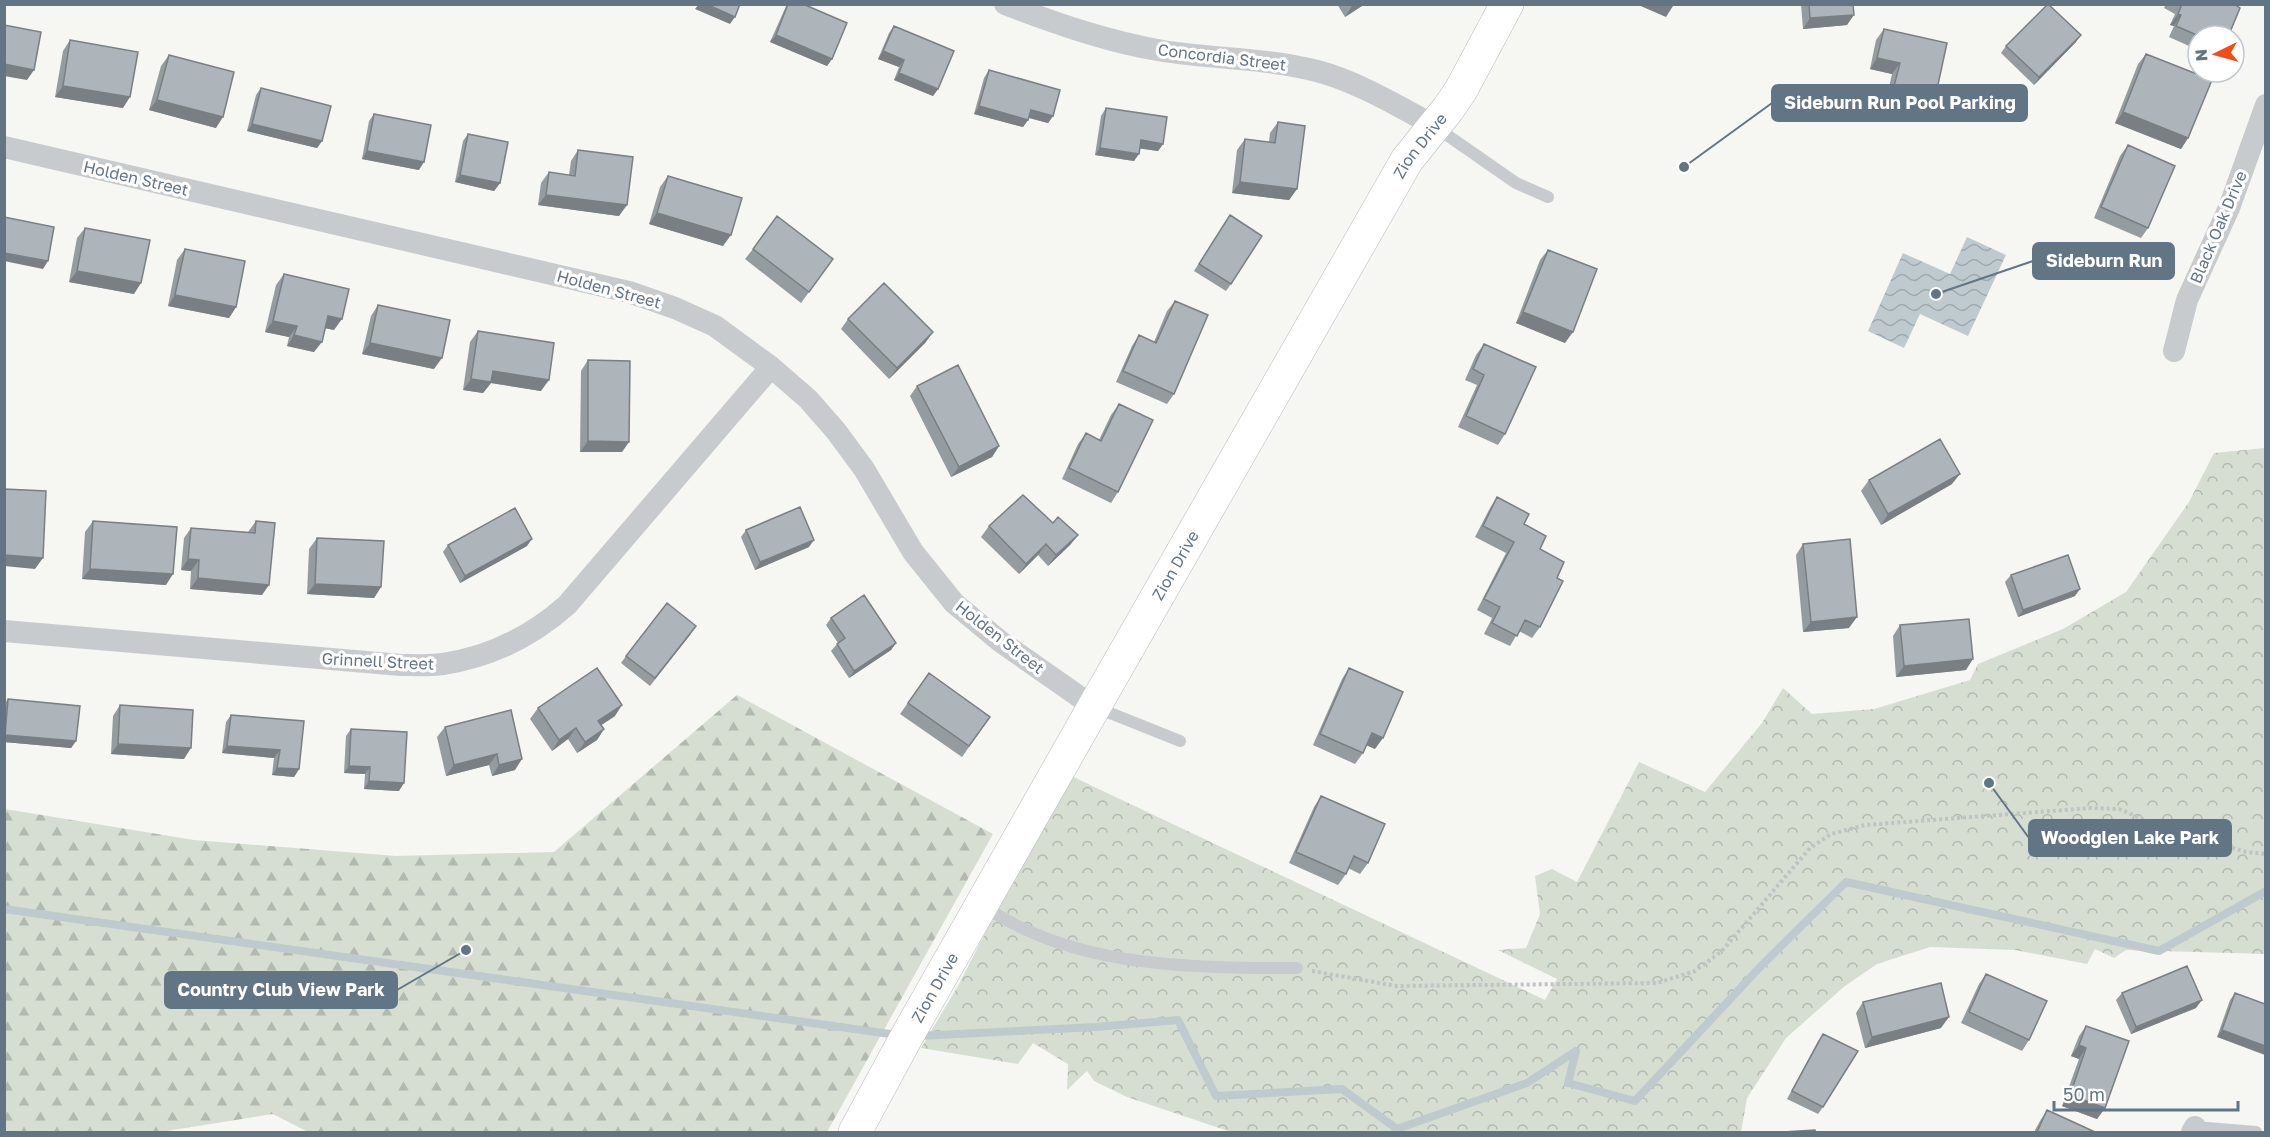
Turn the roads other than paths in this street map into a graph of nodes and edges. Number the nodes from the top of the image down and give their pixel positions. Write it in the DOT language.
graph roads {
  1 [pos="1005,4"];
  2 [pos="1507,4"];
  3 [pos="2265,105"];
  4 [pos="1433,125"];
  5 [pos="4,147"];
  6 [pos="1548,197"];
  7 [pos="2174,351"];
  8 [pos="771,367"];
  9 [pos="4,631"];
  10 [pos="1094,707"];
  11 [pos="1180,741"];
  12 [pos="981,906"];
  13 [pos="1297,968"];
  14 [pos="2193,1130"];
  15 [pos="855,1132"];
  16 [pos="2256,1132"];
  1 -- 4 [label="street, Concordia Street"];
  2 -- 4 [label="main road, Zion Drive"];
  3 -- 7 [label="street, Black Oak Drive"];
  4 -- 6 [label="lane"];
  4 -- 10 [label="main road, Zion Drive"];
  5 -- 8 [label="street, Holden Street"];
  8 -- 9 [label="street, Grinnell Street"];
  8 -- 10 [label="street, Holden Street"];
  10 -- 11 [label="lane"];
  10 -- 12 [label="main road, Zion Drive"];
  12 -- 13 [label="lane"];
  12 -- 15 [label="main road, Zion Drive"];
  14 -- 16 [label="lane"];
}
